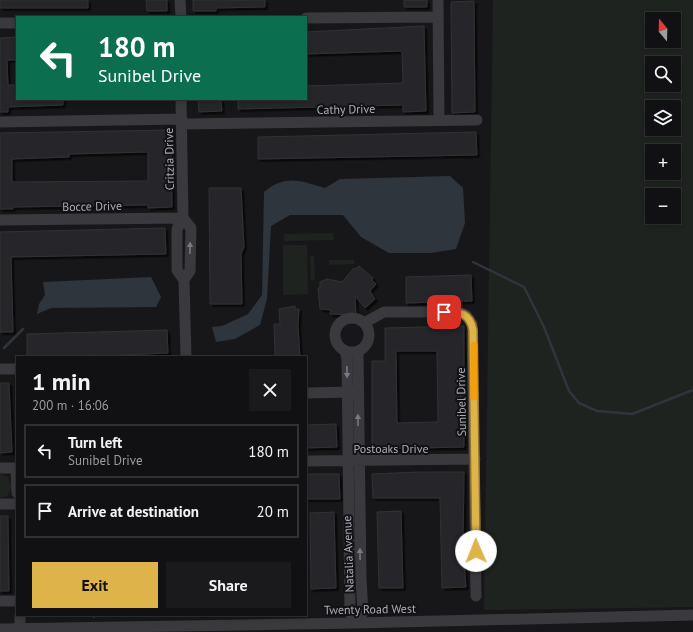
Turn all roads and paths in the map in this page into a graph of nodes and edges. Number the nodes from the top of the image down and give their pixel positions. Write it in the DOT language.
graph roads {
  1 [pos="180,0"];
  2 [pos="438,0"];
  3 [pos="181,16"];
  4 [pos="438,16"];
  5 [pos="307,18"];
  6 [pos="0,23"];
  7 [pos="16,23"];
  8 [pos="181,100"];
  9 [pos="439,120"];
  10 [pos="477,120"];
  11 [pos="0,122"];
  12 [pos="182,122"];
  13 [pos="184,218"];
  14 [pos="0,220"];
  15 [pos="364,323"];
  16 [pos="345,351"];
  17 [pos="358,351"];
  18 [pos="186,356"];
  19 [pos="0,369"];
  20 [pos="16,369"];
  21 [pos="353,392"];
  22 [pos="307,393"];
  23 [pos="475,460"];
  24 [pos="307,461"];
  25 [pos="354,461"];
  26 [pos="0,468"];
  27 [pos="16,468"];
  28 [pos="0,504"];
  29 [pos="16,504"];
  30 [pos="476,596"];
  31 [pos="0,601"];
  32 [pos="16,601"];
  33 [pos="693,615"];
  34 [pos="20,616"];
  35 [pos="356,623"];
  36 [pos="20,628"];
  37 [pos="0,629"];
  1 -- 3 [label="street"];
  2 -- 4 [label="street"];
  4 -- 5 [label="street"];
  4 -- 9 [label="street"];
  6 -- 7 [label="street"];
  8 -- 12 [label="street, Critzia Drive"];
  9 -- 10 [label="street, Cathy Drive"];
  9 -- 12 [label="street, Cathy Drive"];
  11 -- 12 [label="street, Cathy Drive"];
  12 -- 13 [label="street, Critzia Drive"];
  13 -- 14 [label="street, Bocce Drive"];
  13 -- 18 [label="street, Critzia Drive"];
  15 -- 16 [label="street"];
  15 -- 17 [label="street"];
  15 -- 23 [label="street, Sunibel Drive"];
  16 -- 17 [label="street"];
  16 -- 21 [label="street, Natalia Avenue, one-way"];
  17 -- 21 [label="street, Natalia Avenue"];
  19 -- 20 [label="street"];
  21 -- 22 [label="street"];
  21 -- 25 [label="street, Natalia Avenue"];
  23 -- 25 [label="street, Postoaks Drive"];
  23 -- 30 [label="street, Sunibel Drive"];
  24 -- 25 [label="street, Postoaks Drive"];
  25 -- 35 [label="street, Natalia Avenue"];
  26 -- 27 [label="street"];
  28 -- 29 [label="street"];
  31 -- 32 [label="street"];
  33 -- 35 [label="street, Twenty Road West"];
  34 -- 36 [label="street"];
  35 -- 36 [label="street, Twenty Road West"];
  36 -- 37 [label="street, Twenty Road West"];
}
